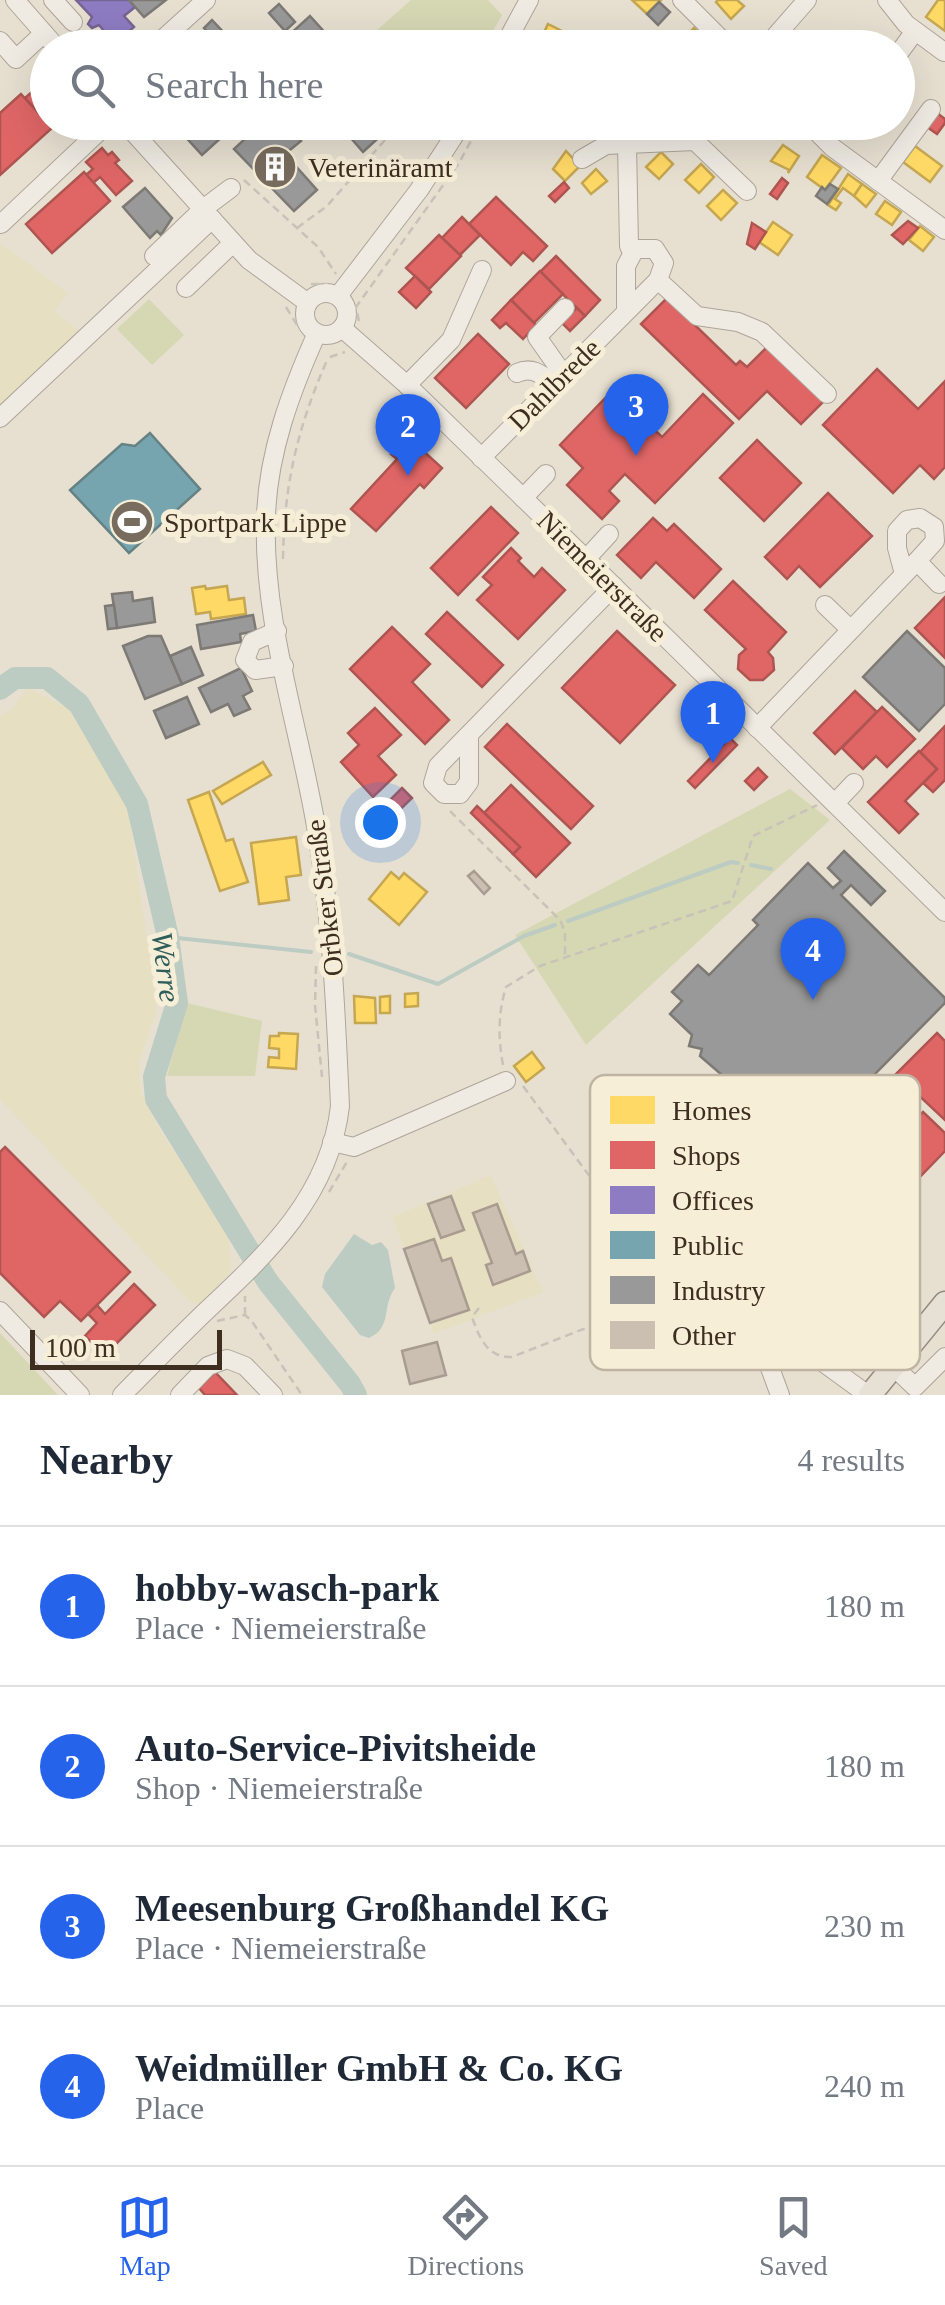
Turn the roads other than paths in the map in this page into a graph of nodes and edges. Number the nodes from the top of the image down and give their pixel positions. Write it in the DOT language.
graph roads {
  1 [pos="15,0"];
  2 [pos="53,0"];
  3 [pos="206,0"];
  4 [pos="529,0"];
  5 [pos="682,0"];
  6 [pos="807,0"];
  7 [pos="887,0"];
  8 [pos="73,22"];
  9 [pos="42,30"];
  10 [pos="173,30"];
  11 [pos="513,30"];
  12 [pos="712,30"];
  13 [pos="781,30"];
  14 [pos="914,30"];
  15 [pos="915,31"];
  16 [pos="0,41"];
  17 [pos="30,51"];
  18 [pos="944,52"];
  19 [pos="931,109"];
  20 [pos="915,131"];
  21 [pos="90,140"];
  22 [pos="140,140"];
  23 [pos="451,140"];
  24 [pos="826,140"];
  25 [pos="908,140"];
  26 [pos="627,144"];
  27 [pos="582,159"];
  28 [pos="878,181"];
  29 [pos="237,184"];
  30 [pos="747,191"];
  31 [pos="207,214"];
  32 [pos="1,224"];
  33 [pos="945,230"];
  34 [pos="233,243"];
  35 [pos="632,252"];
  36 [pos="154,256"];
  37 [pos="482,270"];
  38 [pos="658,280"];
  39 [pos="186,288"];
  40 [pos="343,290"];
  41 [pos="300,298"];
  42 [pos="565,308"];
  43 [pos="626,312"];
  44 [pos="348,333"];
  45 [pos="313,341"];
  46 [pos="517,373"];
  47 [pos="558,379"];
  48 [pos="407,385"];
  49 [pos="827,394"];
  50 [pos="0,418"];
  51 [pos="482,458"];
  52 [pos="546,474"];
  53 [pos="524,498"];
  54 [pos="609,534"];
  55 [pos="586,558"];
  56 [pos="939,584"];
  57 [pos="614,586"];
  58 [pos="825,606"];
  59 [pos="850,629"];
  60 [pos="277,631"];
  61 [pos="284,666"];
  62 [pos="758,728"];
  63 [pos="469,735"];
  64 [pos="854,783"];
  65 [pos="831,799"];
  66 [pos="945,912"];
  67 [pos="506,1080"];
  68 [pos="332,1142"];
  69 [pos="945,1303"];
  70 [pos="0,1311"];
  71 [pos="945,1320"];
  72 [pos="920,1355"];
  73 [pos="945,1357"];
  74 [pos="920,1361"];
  75 [pos="771,1370"];
  76 [pos="834,1370"];
  77 [pos="908,1380"];
  78 [pos="80,1395"];
  79 [pos="122,1395"];
  80 [pos="180,1395"];
  81 [pos="273,1395"];
  82 [pos="780,1395"];
  83 [pos="869,1395"];
  84 [pos="886,1395"];
  1 -- 9 [label="street"];
  2 -- 8 [label="street"];
  3 -- 10 [label="street"];
  4 -- 11 [label="street"];
  5 -- 12 [label="street"];
  6 -- 13 [label="street"];
  7 -- 14 [label="street"];
  15 -- 18 [label="street"];
  16 -- 17 [label="street"];
  19 -- 20 [label="street"];
  21 -- 32 [label="street"];
  22 -- 31 [label="street"];
  23 -- 40 [label="street"];
  24 -- 28 [label="street"];
  25 -- 28 [label="street"];
  26 -- 27 [label="street"];
  26 -- 30 [label="street"];
  26 -- 35 [label="street"];
  28 -- 33 [label="street"];
  29 -- 31 [label="street"];
  31 -- 34 [label="street"];
  31 -- 36 [label="street"];
  31 -- 50 [label="street"];
  34 -- 39 [label="street"];
  34 -- 41 [label="street"];
  35 -- 38 [label="street"];
  35 -- 43 [label="street"];
  37 -- 48 [label="street"];
  38 -- 43 [label="street, Dahlbrede"];
  38 -- 49 [label="street"];
  40 -- 41 [label="street"];
  40 -- 44 [label="street"];
  41 -- 45 [label="street"];
  42 -- 47 [label="street"];
  43 -- 47 [label="street, Dahlbrede"];
  44 -- 45 [label="street"];
  44 -- 48 [label="street, Niemeierstraße"];
  45 -- 60 [label="street, Orbker Straße"];
  46 -- 47 [label="street"];
  47 -- 51 [label="street, Dahlbrede"];
  48 -- 51 [label="street, Niemeierstraße"];
  51 -- 53 [label="street, Niemeierstraße"];
  52 -- 53 [label="street"];
  53 -- 55 [label="street, Niemeierstraße"];
  54 -- 55 [label="street"];
  55 -- 57 [label="street, Niemeierstraße"];
  56 -- 59 [label="street"];
  57 -- 62 [label="street, Niemeierstraße"];
  57 -- 63 [label="street"];
  58 -- 59 [label="street"];
  59 -- 62 [label="street"];
  60 -- 61 [label="street, Orbker Straße"];
  60 -- 61 [label="street"];
  61 -- 68 [label="street, Orbker Straße"];
  62 -- 65 [label="street, Niemeierstraße"];
  63 -- 63 [label="street"];
  64 -- 65 [label="street"];
  65 -- 66 [label="street, Niemeierstraße"];
  67 -- 68 [label="street"];
  68 -- 79 [label="street, Orbker Straße"];
  69 -- 72 [label="main road"];
  70 -- 78 [label="street"];
  71 -- 74 [label="main road"];
  73 -- 77 [label="street"];
  75 -- 82 [label="street"];
  76 -- 83 [label="street"];
  77 -- 83 [label="main road"];
  77 -- 84 [label="main road"];
  80 -- 81 [label="street"];
}
